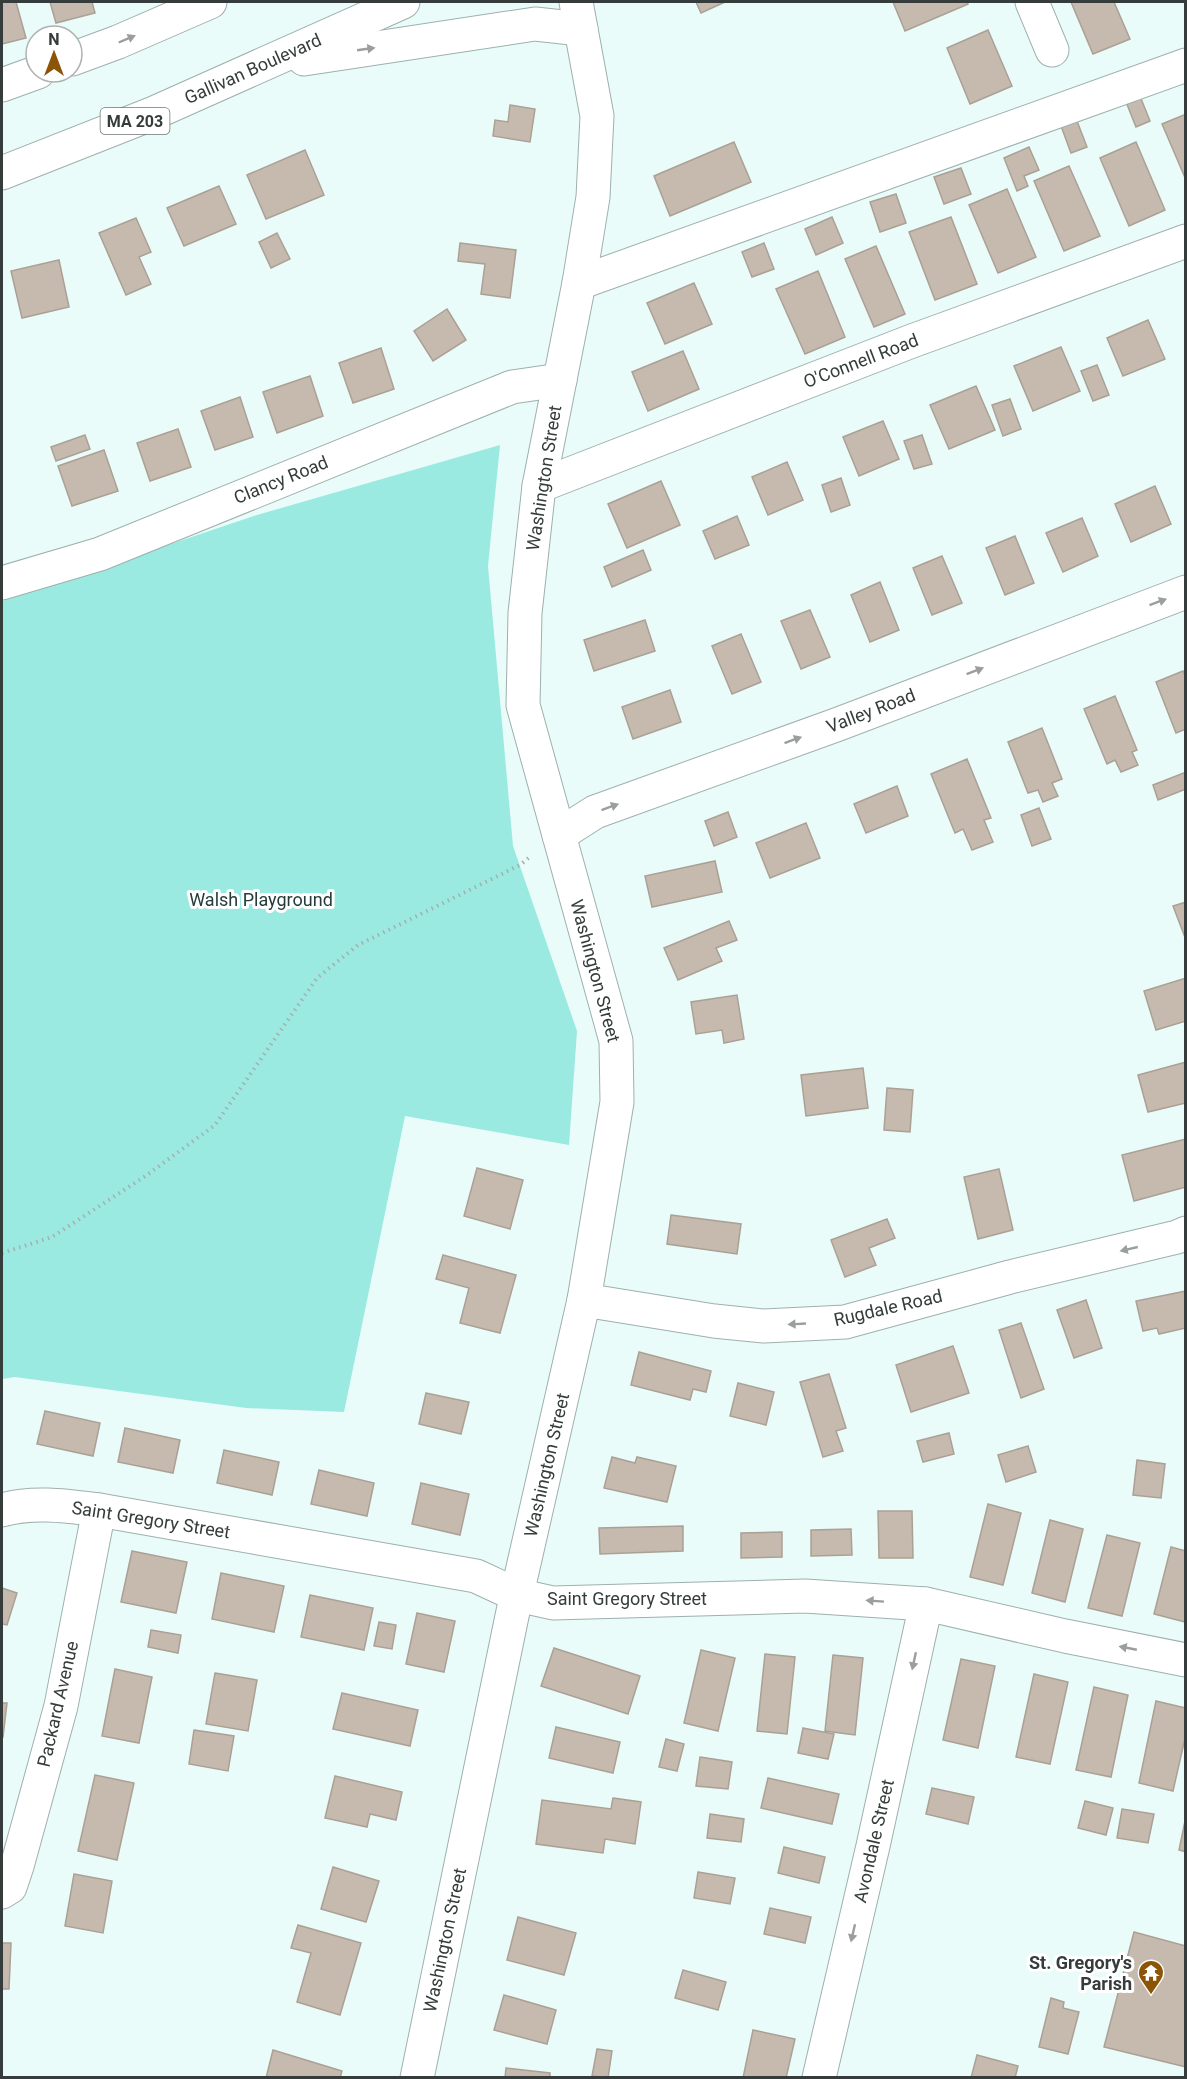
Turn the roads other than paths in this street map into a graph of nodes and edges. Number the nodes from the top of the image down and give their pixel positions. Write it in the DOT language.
graph roads {
  1 [pos="210,2"];
  2 [pos="403,2"];
  3 [pos="1032,2"];
  4 [pos="579,15"];
  5 [pos="1053,50"];
  6 [pos="84,55"];
  7 [pos="267,64"];
  8 [pos="1185,65"];
  9 [pos="24,77"];
  10 [pos="2,86"];
  11 [pos="2,172"];
  12 [pos="1185,241"];
  13 [pos="579,283"];
  14 [pos="560,381"];
  15 [pos="539,486"];
  16 [pos="2,583"];
  17 [pos="1185,592"];
  18 [pos="559,835"];
  19 [pos="1185,1233"];
  20 [pos="584,1300"];
  21 [pos="2,1510"];
  22 [pos="99,1510"];
  23 [pos="517,1594"];
  24 [pos="926,1604"];
  25 [pos="1185,1660"];
  26 [pos="2,1892"];
  27 [pos="417,2078"];
  28 [pos="819,2078"];
  6 -- 1 [label="main road, one-way"];
  2 -- 7 [label="main road, Gallivan Boulevard / MA 203"];
  3 -- 5 [label="main road"];
  7 -- 4 [label="main road, one-way"];
  4 -- 13 [label="main road, Washington Street"];
  7 -- 11 [label="main road, Gallivan Boulevard / MA 203"];
  8 -- 13 [label="main road"];
  9 -- 10 [label="main road"];
  12 -- 15 [label="main road, O'Connell Road"];
  13 -- 14 [label="main road, Washington Street"];
  14 -- 15 [label="main road, Washington Street"];
  14 -- 16 [label="main road, Clancy Road"];
  15 -- 18 [label="main road, Washington Street"];
  18 -- 17 [label="main road, Valley Road, one-way"];
  18 -- 20 [label="main road, Washington Street"];
  19 -- 20 [label="main road, Rugdale Road, one-way"];
  20 -- 23 [label="main road, Washington Street"];
  21 -- 22 [label="main road, Saint Gregory Street"];
  22 -- 23 [label="main road, Saint Gregory Street"];
  22 -- 26 [label="main road, Packard Avenue"];
  24 -- 23 [label="main road, Saint Gregory Street, one-way"];
  23 -- 27 [label="main road, Washington Street"];
  25 -- 24 [label="main road, Saint Gregory Street, one-way"];
  24 -- 28 [label="main road, Avondale Street, one-way"];
}
